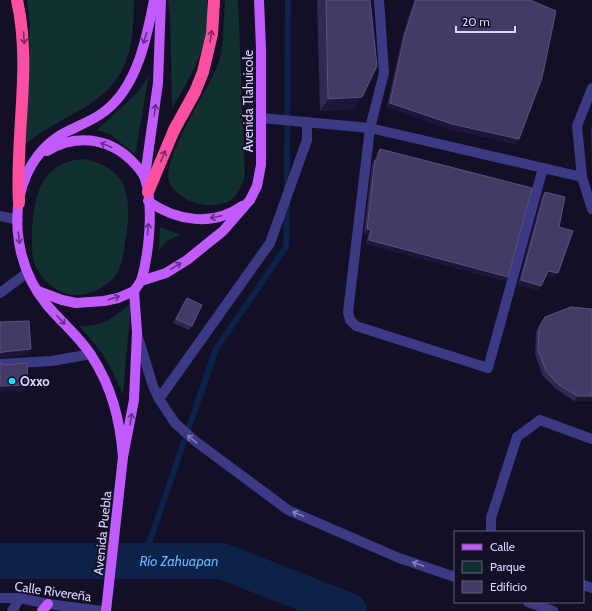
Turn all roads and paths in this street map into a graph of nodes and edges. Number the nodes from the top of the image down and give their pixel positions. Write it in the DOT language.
graph roads {
  1 [pos="17,0"];
  2 [pos="154,0"];
  3 [pos="161,0"];
  4 [pos="214,0"];
  5 [pos="259,0"];
  6 [pos="379,0"];
  7 [pos="592,88"];
  8 [pos="261,118"];
  9 [pos="307,122"];
  10 [pos="370,128"];
  11 [pos="34,161"];
  12 [pos="543,168"];
  13 [pos="144,176"];
  14 [pos="582,177"];
  15 [pos="148,196"];
  16 [pos="250,200"];
  17 [pos="19,203"];
  18 [pos="592,209"];
  19 [pos="0,216"];
  20 [pos="18,220"];
  21 [pos="28,273"];
  22 [pos="141,281"];
  23 [pos="36,290"];
  24 [pos="134,290"];
  25 [pos="0,293"];
  26 [pos="137,332"];
  27 [pos="90,354"];
  28 [pos="0,364"];
  29 [pos="160,399"];
  30 [pos="592,439"];
  31 [pos="123,458"];
  32 [pos="491,531"];
  33 [pos="454,577"];
  34 [pos="0,598"];
  35 [pos="20,598"];
  36 [pos="531,603"];
  37 [pos="45,607"];
  38 [pos="12,611"];
  39 [pos="102,611"];
  40 [pos="106,611"];
  41 [pos="553,611"];
  1 -- 17 [label="highway, one-way"];
  2 -- 11 [label="main road, one-way"];
  13 -- 3 [label="main road, one-way"];
  15 -- 4 [label="highway, one-way"];
  5 -- 8 [label="main road, Avenida Tlahuicole"];
  6 -- 10 [label="street"];
  7 -- 14 [label="street"];
  8 -- 9 [label="street"];
  8 -- 16 [label="main road, Avenida Tlahuicole"];
  9 -- 10 [label="street"];
  9 -- 29 [label="street"];
  10 -- 12 [label="street"];
  10 -- 12 [label="street"];
  13 -- 11 [label="main road, one-way"];
  11 -- 17 [label="main road"];
  12 -- 14 [label="street"];
  13 -- 15 [label="main road"];
  14 -- 18 [label="street"];
  16 -- 15 [label="main road, one-way"];
  22 -- 15 [label="main road, one-way"];
  22 -- 16 [label="main road, one-way"];
  17 -- 20 [label="main road"];
  19 -- 20 [label="street"];
  20 -- 21 [label="main road, one-way"];
  21 -- 23 [label="main road"];
  21 -- 25 [label="street"];
  22 -- 24 [label="main road"];
  23 -- 24 [label="main road, one-way"];
  23 -- 27 [label="main road, one-way"];
  24 -- 26 [label="main road"];
  26 -- 29 [label="street"];
  31 -- 26 [label="main road, one-way"];
  27 -- 28 [label="street"];
  27 -- 31 [label="main road"];
  33 -- 29 [label="street, one-way"];
  30 -- 32 [label="street"];
  31 -- 40 [label="main road, Avenida Puebla"];
  34 -- 35 [label="street, Calle Rivereña"];
  35 -- 37 [label="street, Calle Rivereña"];
  35 -- 38 [label="street"];
  36 -- 41 [label="street"];
  37 -- 39 [label="street, Calle Rivereña"];
}
